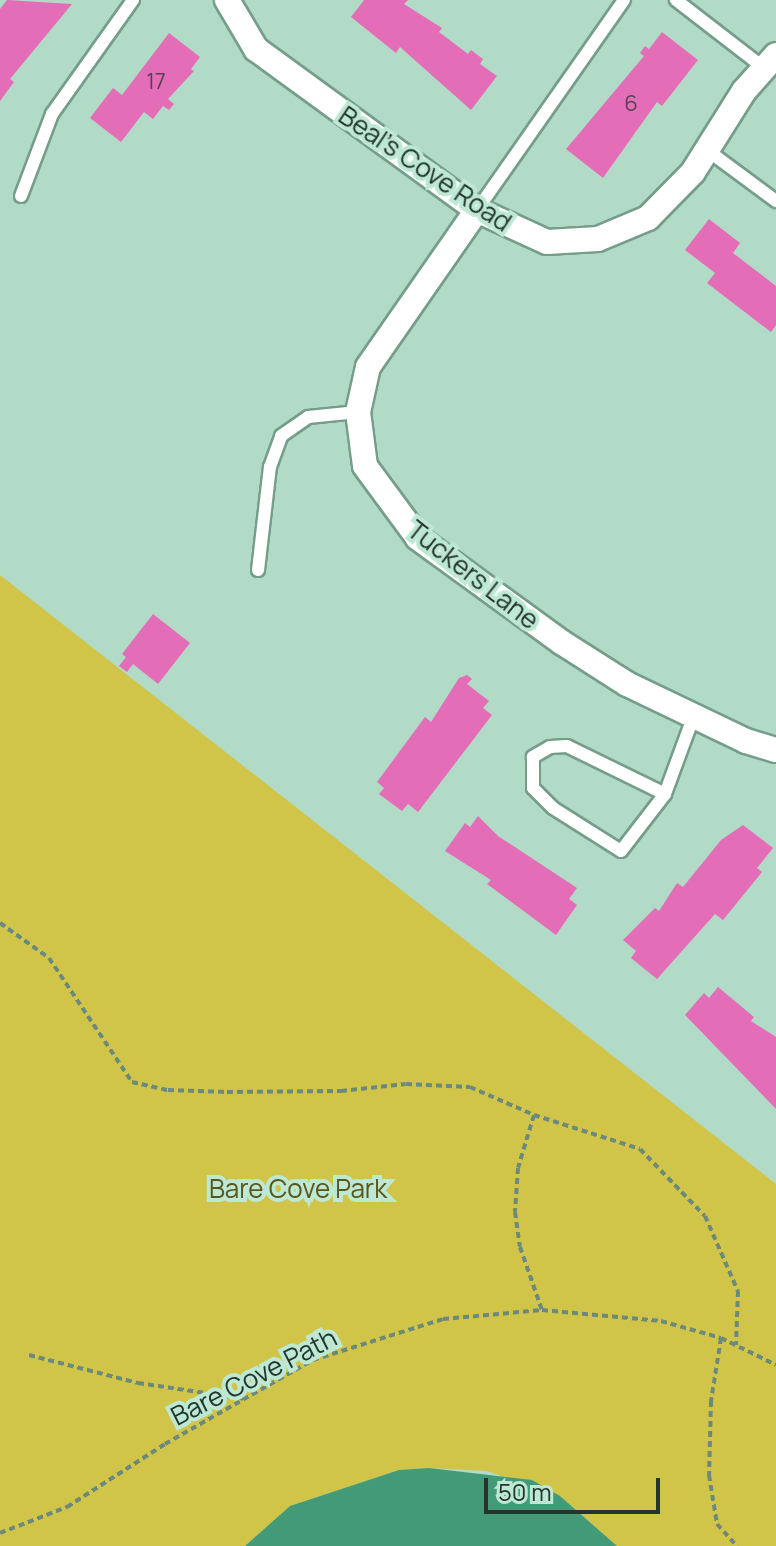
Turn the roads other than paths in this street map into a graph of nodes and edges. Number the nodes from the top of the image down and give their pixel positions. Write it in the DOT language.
graph roads {
  1 [pos="133,0"];
  2 [pos="227,0"];
  3 [pos="624,0"];
  4 [pos="676,0"];
  5 [pos="770,61"];
  6 [pos="707,150"];
  7 [pos="21,196"];
  8 [pos="776,201"];
  9 [pos="477,210"];
  10 [pos="358,412"];
  11 [pos="258,570"];
  12 [pos="694,715"];
  13 [pos="776,750"];
  14 [pos="665,794"];
  1 -- 7 [label="lane"];
  2 -- 9 [label="street, Beal's Cove Road"];
  3 -- 9 [label="lane"];
  4 -- 5 [label="lane"];
  5 -- 6 [label="street, Beal's Cove Road"];
  6 -- 8 [label="lane"];
  6 -- 9 [label="street, Beal's Cove Road"];
  9 -- 10 [label="street, Tuckers Lane"];
  10 -- 11 [label="lane"];
  10 -- 12 [label="street, Tuckers Lane"];
  12 -- 13 [label="street, Tuckers Lane"];
  12 -- 14 [label="lane"];
  14 -- 14 [label="lane"];
}
